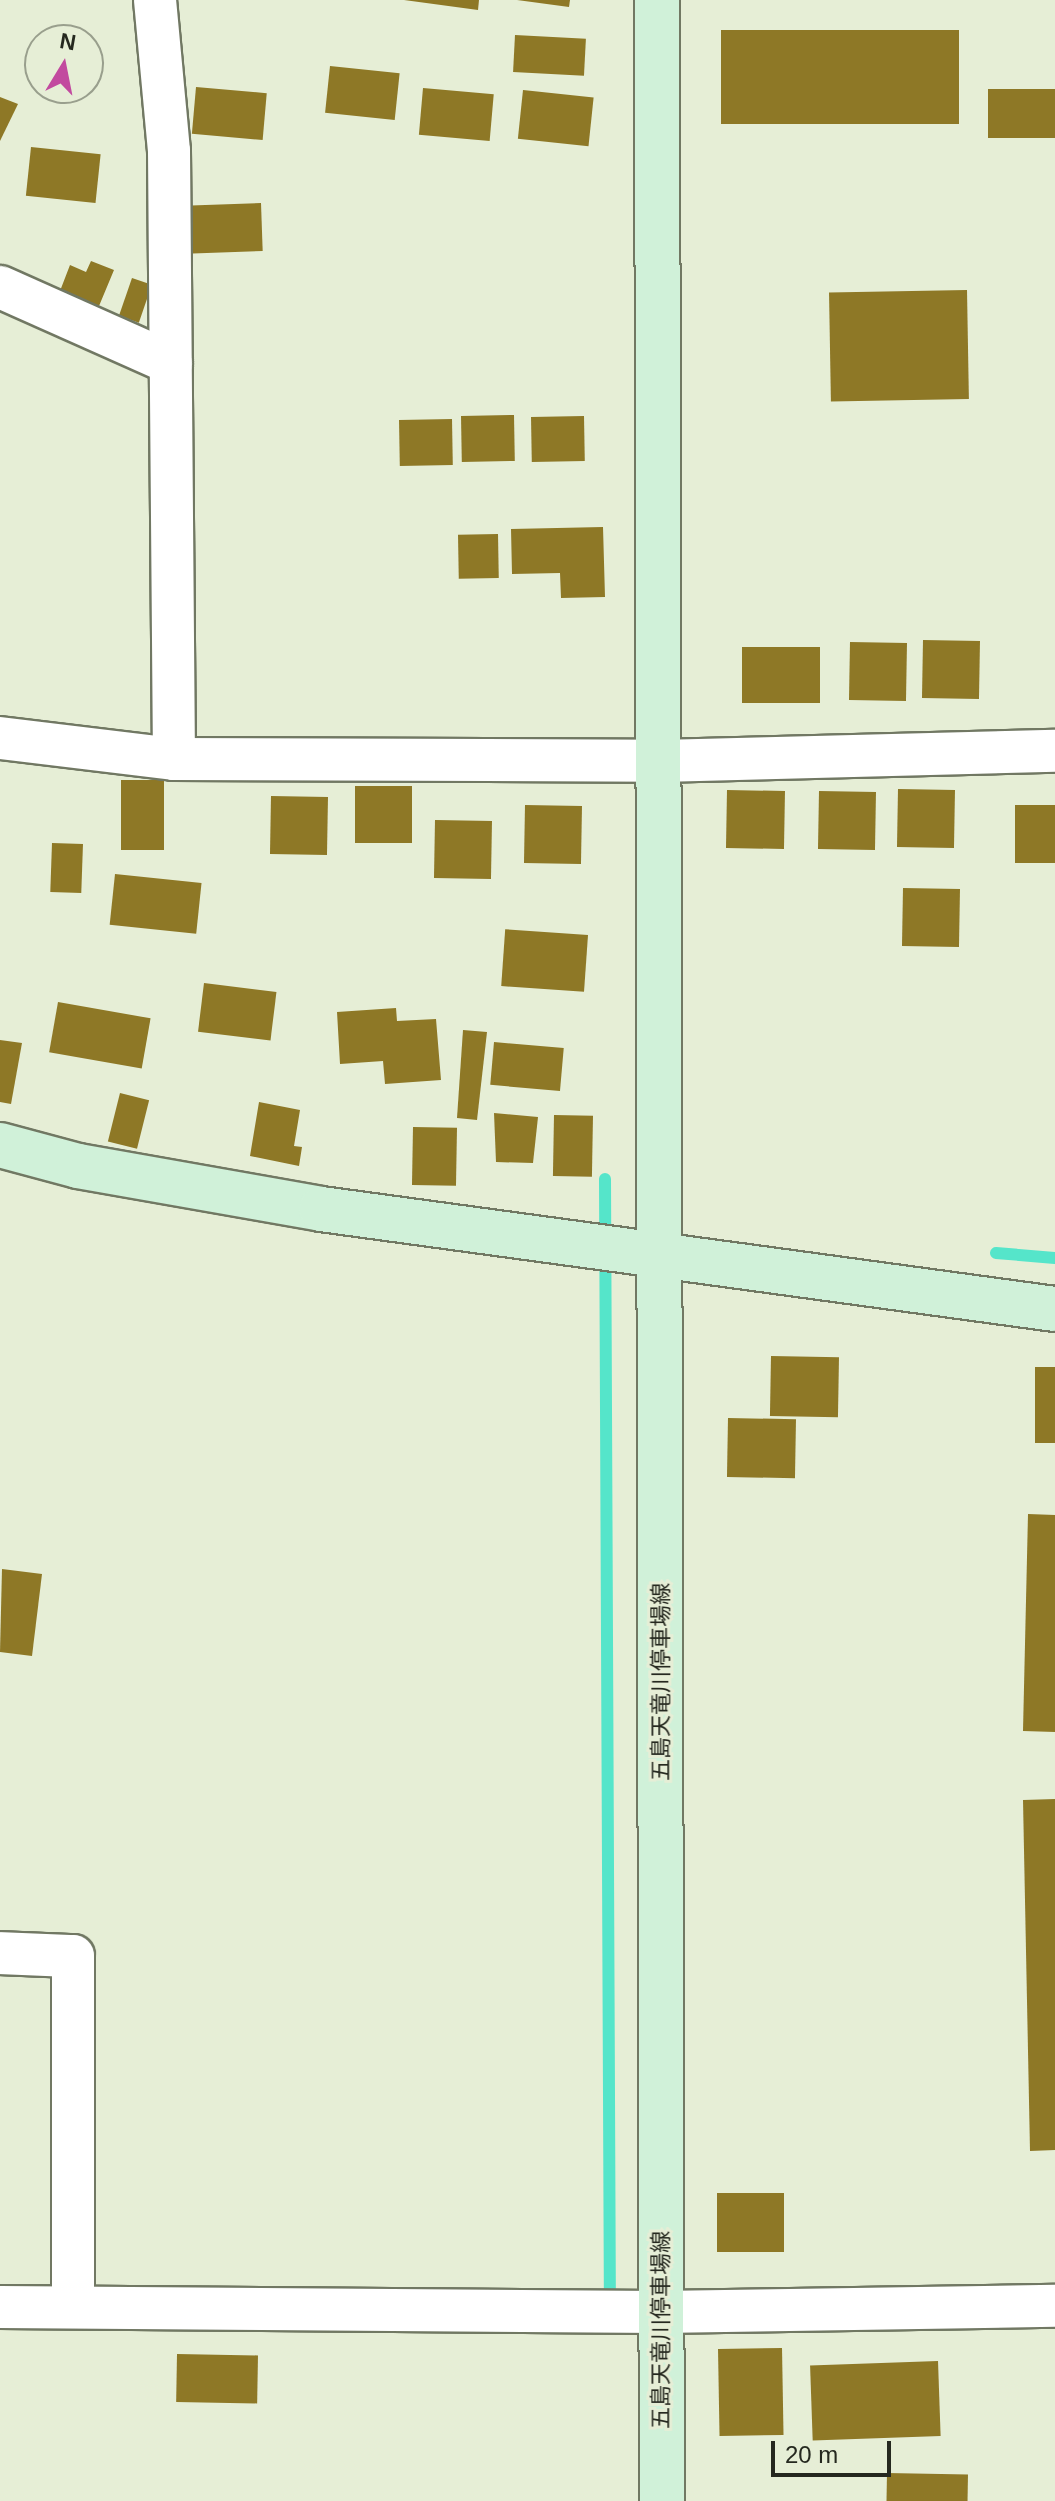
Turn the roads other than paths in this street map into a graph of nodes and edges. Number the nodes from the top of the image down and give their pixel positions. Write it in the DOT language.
graph roads {
  1 [pos="155,0"];
  2 [pos="657,0"];
  3 [pos="0,287"];
  4 [pos="171,363"];
  5 [pos="0,738"];
  6 [pos="1055,751"];
  7 [pos="174,759"];
  8 [pos="660,761"];
  9 [pos="0,1145"];
  10 [pos="663,1258"];
  11 [pos="1055,1309"];
  12 [pos="0,1953"];
  13 [pos="1055,2306"];
  14 [pos="0,2307"];
  15 [pos="73,2307"];
  16 [pos="660,2312"];
  17 [pos="662,2501"];
  1 -- 4 [label="street"];
  2 -- 8 [label="street, 五島天竜川停車場線"];
  3 -- 4 [label="street"];
  4 -- 7 [label="street"];
  5 -- 7 [label="street"];
  6 -- 8 [label="street"];
  7 -- 8 [label="street"];
  8 -- 10 [label="street, 五島天竜川停車場線"];
  9 -- 10 [label="street"];
  10 -- 11 [label="street"];
  10 -- 16 [label="street, 五島天竜川停車場線"];
  12 -- 15 [label="street"];
  13 -- 16 [label="street"];
  14 -- 15 [label="street"];
  15 -- 16 [label="street"];
  16 -- 17 [label="street, 五島天竜川停車場線"];
}
